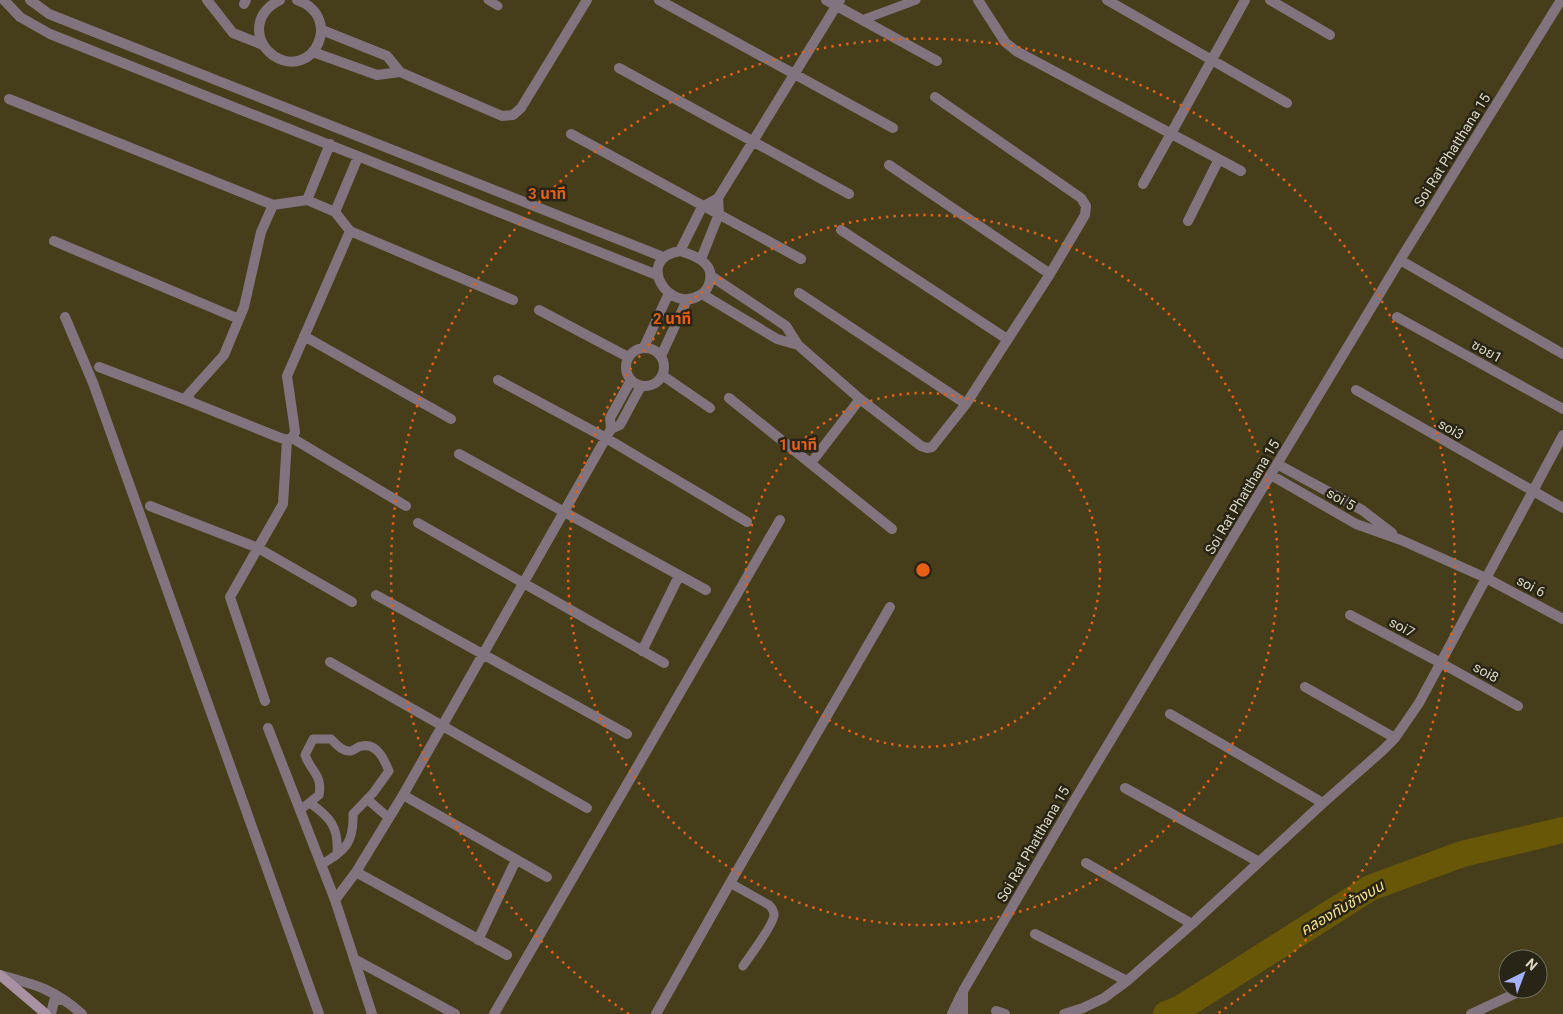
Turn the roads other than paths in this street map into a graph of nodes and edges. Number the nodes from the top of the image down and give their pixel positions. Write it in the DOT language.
graph roads {
  1 [pos="4,0"];
  2 [pos="30,0"];
  3 [pos="207,0"];
  4 [pos="280,0"];
  5 [pos="297,0"];
  6 [pos="488,0"];
  7 [pos="587,0"];
  8 [pos="659,0"];
  9 [pos="826,0"];
  10 [pos="916,0"];
  11 [pos="978,0"];
  12 [pos="1107,0"];
  13 [pos="1246,0"];
  14 [pos="1270,0"];
  15 [pos="1561,0"];
  16 [pos="838,3"];
  17 [pos="314,4"];
  18 [pos="498,6"];
  19 [pos="862,20"];
  20 [pos="322,30"];
  21 [pos="1330,35"];
  22 [pos="263,45"];
  23 [pos="313,52"];
  24 [pos="937,60"];
  25 [pos="1212,60"];
  26 [pos="619,68"];
  27 [pos="400,72"];
  28 [pos="793,74"];
  29 [pos="935,97"];
  30 [pos="9,99"];
  31 [pos="1287,103"];
  32 [pos="893,128"];
  33 [pos="571,134"];
  34 [pos="1172,134"];
  35 [pos="356,136"];
  36 [pos="753,142"];
  37 [pos="330,144"];
  38 [pos="353,155"];
  39 [pos="1219,159"];
  40 [pos="889,165"];
  41 [pos="1241,171"];
  42 [pos="1143,184"];
  43 [pos="849,194"];
  44 [pos="718,198"];
  45 [pos="307,200"];
  46 [pos="273,206"];
  47 [pos="702,207"];
  48 [pos="335,212"];
  49 [pos="719,214"];
  50 [pos="1188,221"];
  51 [pos="841,230"];
  52 [pos="350,231"];
  53 [pos="54,241"];
  54 [pos="680,251"];
  55 [pos="663,257"];
  56 [pos="701,259"];
  57 [pos="801,259"];
  58 [pos="1400,260"];
  59 [pos="1050,274"];
  60 [pos="657,275"];
  61 [pos="711,276"];
  62 [pos="669,293"];
  63 [pos="799,293"];
  64 [pos="702,294"];
  65 [pos="513,300"];
  66 [pos="688,300"];
  67 [pos="539,310"];
  68 [pos="65,317"];
  69 [pos="1397,317"];
  70 [pos="239,319"];
  71 [pos="304,336"];
  72 [pos="1007,340"];
  73 [pos="798,345"];
  74 [pos="644,347"];
  75 [pos="1563,354"];
  76 [pos="661,356"];
  77 [pos="628,357"];
  78 [pos="99,366"];
  79 [pos="662,375"];
  80 [pos="498,380"];
  81 [pos="631,380"];
  82 [pos="641,386"];
  83 [pos="1356,390"];
  84 [pos="729,398"];
  85 [pos="860,398"];
  86 [pos="191,402"];
  87 [pos="966,404"];
  88 [pos="710,408"];
  89 [pos="1563,409"];
  90 [pos="451,419"];
  91 [pos="609,433"];
  92 [pos="1563,435"];
  93 [pos="290,439"];
  94 [pos="459,454"];
  95 [pos="811,463"];
  96 [pos="1277,464"];
  97 [pos="1271,476"];
  98 [pos="1533,491"];
  99 [pos="150,506"];
  100 [pos="406,506"];
  101 [pos="1563,508"];
  102 [pos="564,512"];
  103 [pos="780,520"];
  104 [pos="747,522"];
  105 [pos="418,523"];
  106 [pos="892,528"];
  107 [pos="1401,540"];
  108 [pos="258,548"];
  109 [pos="679,576"];
  110 [pos="1486,578"];
  111 [pos="523,583"];
  112 [pos="706,590"];
  113 [pos="376,595"];
  114 [pos="352,602"];
  115 [pos="890,607"];
  116 [pos="1350,615"];
  117 [pos="1563,618"];
  118 [pos="642,651"];
  119 [pos="483,654"];
  120 [pos="330,662"];
  121 [pos="1441,662"];
  122 [pos="664,663"];
  123 [pos="1305,687"];
  124 [pos="265,701"];
  125 [pos="1518,706"];
  126 [pos="1170,714"];
  127 [pos="442,726"];
  128 [pos="268,728"];
  129 [pos="627,734"];
  130 [pos="1395,738"];
  131 [pos="1125,788"];
  132 [pos="403,795"];
  133 [pos="366,799"];
  134 [pos="310,803"];
  135 [pos="1323,803"];
  136 [pos="587,808"];
  137 [pos="300,810"];
  138 [pos="389,818"];
  139 [pos="337,854"];
  140 [pos="516,860"];
  141 [pos="1259,862"];
  142 [pos="1086,863"];
  143 [pos="321,865"];
  144 [pos="356,872"];
  145 [pos="547,877"];
  146 [pos="730,883"];
  147 [pos="335,900"];
  148 [pos="1192,924"];
  149 [pos="1035,934"];
  150 [pos="478,940"];
  151 [pos="507,955"];
  152 [pos="354,959"];
  153 [pos="743,966"];
  154 [pos="0,975"];
  155 [pos="1127,981"];
  156 [pos="963,991"];
  157 [pos="1503,999"];
  158 [pos="67,1001"];
  159 [pos="46,1014"];
  160 [pos="51,1014"];
  161 [pos="82,1014"];
  162 [pos="319,1014"];
  163 [pos="372,1014"];
  164 [pos="455,1014"];
  165 [pos="494,1014"];
  166 [pos="656,1014"];
  167 [pos="952,1014"];
  168 [pos="963,1014"];
  169 [pos="1064,1014"];
  170 [pos="1471,1014"];
  1 -- 37 [label="street"];
  2 -- 35 [label="street"];
  3 -- 22 [label="street"];
  4 -- 22 [label="street"];
  5 -- 17 [label="street"];
  6 -- 18 [label="lane"];
  7 -- 27 [label="street"];
  8 -- 28 [label="street"];
  9 -- 16 [label="street"];
  10 -- 19 [label="lane"];
  11 -- 34 [label="street"];
  12 -- 25 [label="street"];
  13 -- 25 [label="street"];
  14 -- 21 [label="street"];
  15 -- 58 [label="street, Soi Rat Phatthana 15"];
  16 -- 19 [label="street"];
  16 -- 28 [label="street"];
  17 -- 20 [label="street"];
  19 -- 24 [label="street"];
  20 -- 23 [label="street"];
  20 -- 27 [label="street"];
  22 -- 23 [label="street"];
  23 -- 27 [label="street"];
  25 -- 31 [label="street"];
  25 -- 34 [label="street"];
  26 -- 36 [label="street"];
  28 -- 32 [label="street"];
  28 -- 36 [label="street"];
  29 -- 59 [label="street"];
  30 -- 46 [label="street"];
  33 -- 47 [label="street"];
  34 -- 39 [label="street"];
  34 -- 42 [label="street"];
  35 -- 38 [label="street"];
  35 -- 55 [label="street"];
  36 -- 43 [label="street"];
  36 -- 44 [label="street"];
  37 -- 38 [label="street"];
  37 -- 45 [label="street"];
  38 -- 48 [label="street"];
  38 -- 60 [label="street"];
  39 -- 41 [label="street"];
  39 -- 50 [label="street"];
  40 -- 59 [label="street"];
  44 -- 47 [label="street"];
  44 -- 49 [label="street"];
  45 -- 46 [label="street"];
  45 -- 48 [label="street"];
  46 -- 70 [label="street"];
  47 -- 49 [label="street"];
  47 -- 54 [label="street"];
  48 -- 52 [label="street"];
  49 -- 56 [label="street"];
  49 -- 57 [label="street"];
  51 -- 72 [label="street"];
  52 -- 65 [label="street"];
  52 -- 71 [label="street"];
  53 -- 70 [label="street"];
  54 -- 55 [label="street"];
  54 -- 56 [label="street"];
  55 -- 60 [label="street"];
  56 -- 61 [label="street"];
  58 -- 75 [label="street"];
  58 -- 96 [label="street, Soi Rat Phatthana 15"];
  59 -- 72 [label="street"];
  60 -- 62 [label="street"];
  61 -- 64 [label="street"];
  61 -- 73 [label="street"];
  62 -- 66 [label="street"];
  62 -- 74 [label="street"];
  63 -- 87 [label="street"];
  64 -- 66 [label="street"];
  64 -- 73 [label="street"];
  66 -- 76 [label="street"];
  67 -- 77 [label="street"];
  68 -- 162 [label="street"];
  69 -- 89 [label="street, ซอย1"];
  70 -- 86 [label="street"];
  71 -- 90 [label="street"];
  71 -- 93 [label="street"];
  72 -- 87 [label="street"];
  73 -- 85 [label="street"];
  74 -- 76 [label="street"];
  74 -- 77 [label="street"];
  76 -- 79 [label="street"];
  77 -- 81 [label="street"];
  78 -- 86 [label="street"];
  79 -- 82 [label="street"];
  79 -- 88 [label="street"];
  80 -- 91 [label="street"];
  81 -- 82 [label="street"];
  81 -- 91 [label="street"];
  82 -- 91 [label="street"];
  83 -- 98 [label="street, soi3"];
  84 -- 95 [label="street"];
  85 -- 87 [label="street"];
  85 -- 95 [label="street"];
  86 -- 93 [label="street"];
  91 -- 102 [label="street"];
  91 -- 104 [label="street"];
  92 -- 98 [label="street"];
  93 -- 100 [label="street"];
  93 -- 108 [label="street"];
  94 -- 102 [label="street"];
  95 -- 106 [label="street"];
  96 -- 97 [label="street, Soi Rat Phatthana 15"];
  96 -- 107 [label="street, soi 5"];
  97 -- 107 [label="street, soi 5"];
  97 -- 156 [label="street, Soi Rat Phatthana 15"];
  98 -- 101 [label="street, soi3"];
  98 -- 110 [label="street"];
  99 -- 108 [label="street"];
  102 -- 109 [label="street"];
  102 -- 111 [label="street"];
  103 -- 165 [label="street"];
  105 -- 111 [label="street"];
  107 -- 110 [label="street, soi 5"];
  108 -- 114 [label="street"];
  108 -- 124 [label="street"];
  109 -- 112 [label="street"];
  109 -- 118 [label="street"];
  110 -- 117 [label="street, soi 6"];
  110 -- 121 [label="street"];
  111 -- 118 [label="street"];
  111 -- 119 [label="street"];
  113 -- 119 [label="street"];
  115 -- 146 [label="street"];
  116 -- 121 [label="street, soi7"];
  118 -- 122 [label="street"];
  119 -- 127 [label="street"];
  119 -- 129 [label="street"];
  120 -- 127 [label="street"];
  121 -- 125 [label="street, soi8"];
  121 -- 130 [label="street"];
  123 -- 130 [label="street"];
  126 -- 135 [label="street"];
  127 -- 132 [label="street"];
  127 -- 136 [label="street"];
  128 -- 137 [label="street"];
  130 -- 135 [label="street"];
  131 -- 141 [label="street"];
  132 -- 138 [label="street"];
  132 -- 140 [label="street"];
  133 -- 134 [label="lane"];
  133 -- 138 [label="lane"];
  133 -- 139 [label="lane"];
  134 -- 137 [label="lane"];
  134 -- 139 [label="lane"];
  135 -- 141 [label="street"];
  137 -- 143 [label="street"];
  138 -- 144 [label="street"];
  139 -- 143 [label="lane"];
  140 -- 145 [label="street"];
  140 -- 150 [label="street"];
  141 -- 148 [label="street"];
  142 -- 148 [label="street"];
  143 -- 147 [label="street"];
  144 -- 147 [label="street"];
  144 -- 150 [label="street"];
  146 -- 153 [label="lane"];
  146 -- 166 [label="street"];
  147 -- 152 [label="street"];
  148 -- 155 [label="street"];
  149 -- 155 [label="street"];
  150 -- 151 [label="street"];
  152 -- 163 [label="street"];
  152 -- 164 [label="street"];
  154 -- 158 [label="street"];
  154 -- 159 [label="main road"];
  155 -- 169 [label="street"];
  156 -- 167 [label="street, Soi Rat Phatthana 15"];
  156 -- 168 [label="street"];
  157 -- 170 [label="street"];
  158 -- 160 [label="street"];
  158 -- 161 [label="street"];
}
